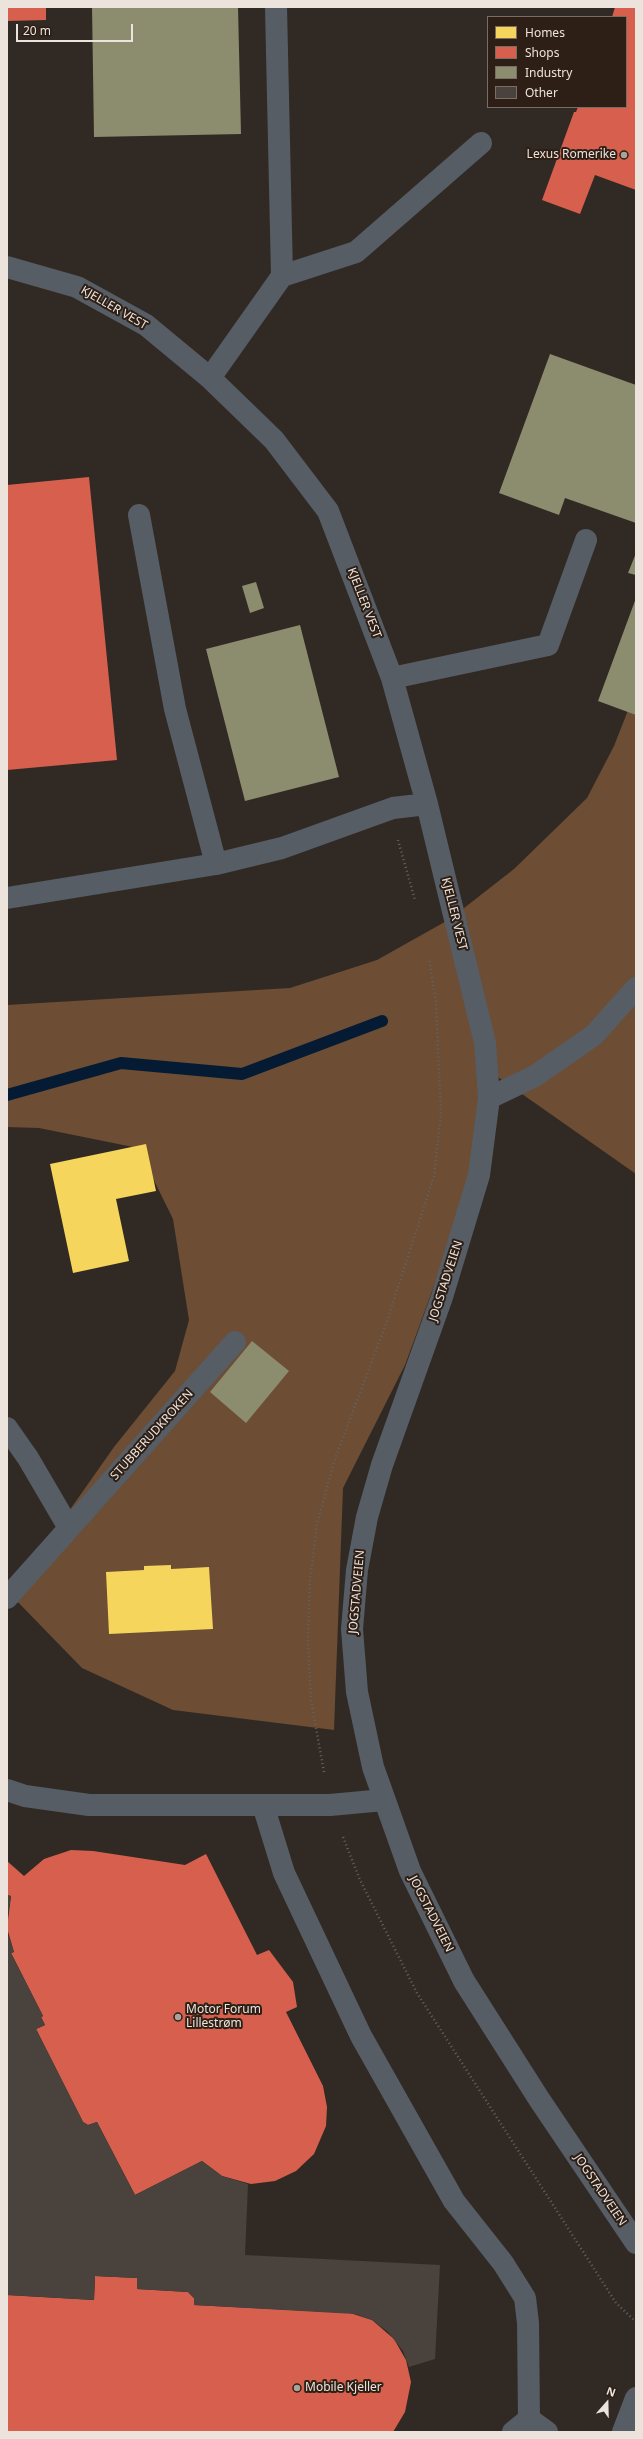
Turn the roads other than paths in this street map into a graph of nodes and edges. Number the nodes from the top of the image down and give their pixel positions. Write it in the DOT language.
graph roads {
  1 [pos="276,7"];
  2 [pos="481,143"];
  3 [pos="7,267"];
  4 [pos="282,276"];
  5 [pos="210,378"];
  6 [pos="139,515"];
  7 [pos="586,540"];
  8 [pos="392,678"];
  9 [pos="428,804"];
  10 [pos="216,864"];
  11 [pos="7,898"];
  12 [pos="636,988"];
  13 [pos="489,1098"];
  14 [pos="235,1342"];
  15 [pos="7,1428"];
  16 [pos="69,1528"];
  17 [pos="7,1598"];
  18 [pos="7,1790"];
  19 [pos="384,1800"];
  20 [pos="262,1805"];
  21 [pos="636,2243"];
  22 [pos="636,2398"];
  23 [pos="521,2426"];
  24 [pos="624,2428"];
  25 [pos="547,2432"];
  26 [pos="605,2432"];
  1 -- 4 [label="street"];
  2 -- 4 [label="street"];
  3 -- 5 [label="street, KJELLER VEST"];
  4 -- 5 [label="street"];
  5 -- 8 [label="street, KJELLER VEST"];
  6 -- 10 [label="street"];
  7 -- 8 [label="street"];
  8 -- 9 [label="street, KJELLER VEST"];
  9 -- 10 [label="street"];
  9 -- 13 [label="street, KJELLER VEST"];
  10 -- 11 [label="street"];
  12 -- 13 [label="street"];
  13 -- 19 [label="street, JOGSTADVEIEN"];
  14 -- 16 [label="street, STUBBERUDKROKEN"];
  15 -- 16 [label="street"];
  16 -- 17 [label="street, STUBBERUDKROKEN"];
  18 -- 20 [label="street"];
  19 -- 20 [label="street"];
  19 -- 21 [label="street, JOGSTADVEIEN"];
  20 -- 23 [label="street"];
  22 -- 24 [label="street"];
  23 -- 25 [label="street"];
  24 -- 26 [label="street"];
}
